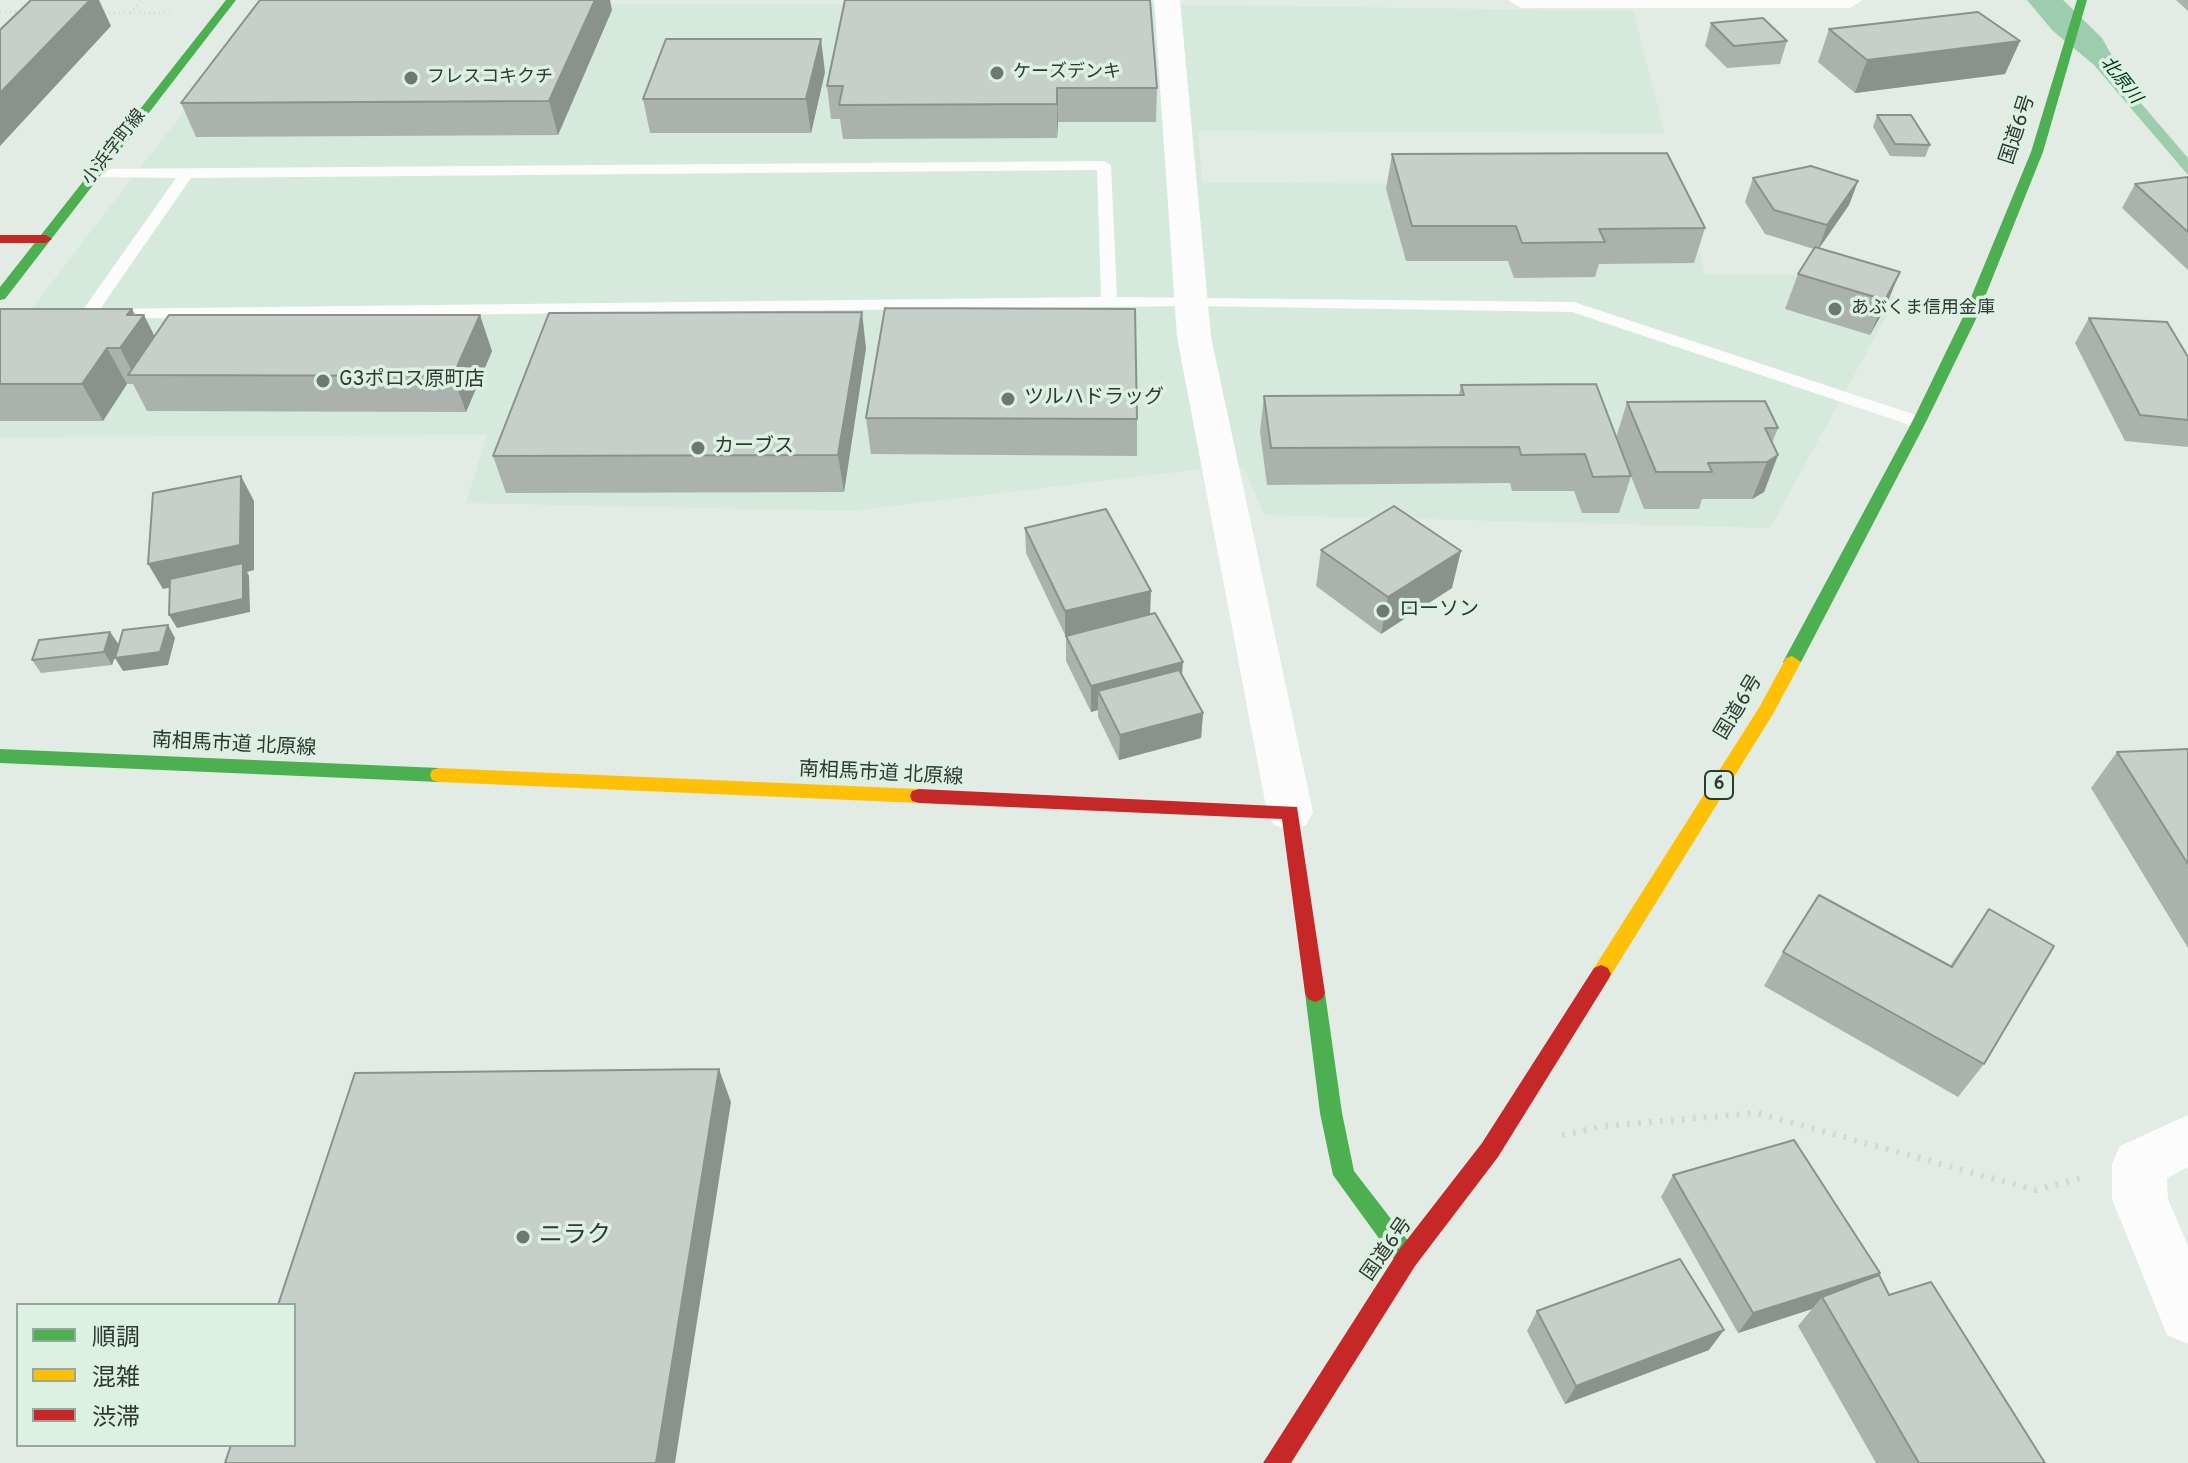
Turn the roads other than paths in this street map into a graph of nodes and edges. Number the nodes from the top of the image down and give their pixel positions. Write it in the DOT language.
graph roads {
  1 [pos="231,0"];
  2 [pos="1167,0"];
  3 [pos="1521,0"];
  4 [pos="1850,0"];
  5 [pos="2082,0"];
  6 [pos="187,173"];
  7 [pos="94,174"];
  8 [pos="0,239"];
  9 [pos="46,239"];
  10 [pos="0,296"];
  11 [pos="1191,301"];
  12 [pos="1109,302"];
  13 [pos="1919,422"];
  14 [pos="0,756"];
  15 [pos="1290,812"];
  16 [pos="2188,1140"];
  17 [pos="1407,1258"];
  18 [pos="2188,1315"];
  19 [pos="1276,1463"];
  1 -- 7 [label="main road, 小浜字町線"];
  2 -- 11 [label="street"];
  3 -- 4 [label="street"];
  5 -- 13 [label="main road, 国道6号 / 6"];
  6 -- 7 [label="lane"];
  6 -- 12 [label="lane"];
  6 -- 12 [label="lane"];
  7 -- 9 [label="main road, 小浜字町線"];
  8 -- 9 [label="main road"];
  9 -- 10 [label="main road, 小浜字町線"];
  11 -- 12 [label="lane"];
  11 -- 13 [label="lane"];
  11 -- 15 [label="street"];
  13 -- 17 [label="main road, 国道6号 / 6"];
  14 -- 15 [label="main road, 南相馬市道 北原線"];
  15 -- 17 [label="main road"];
  16 -- 18 [label="street"];
  17 -- 19 [label="main road, 国道6号 / 6"];
}
